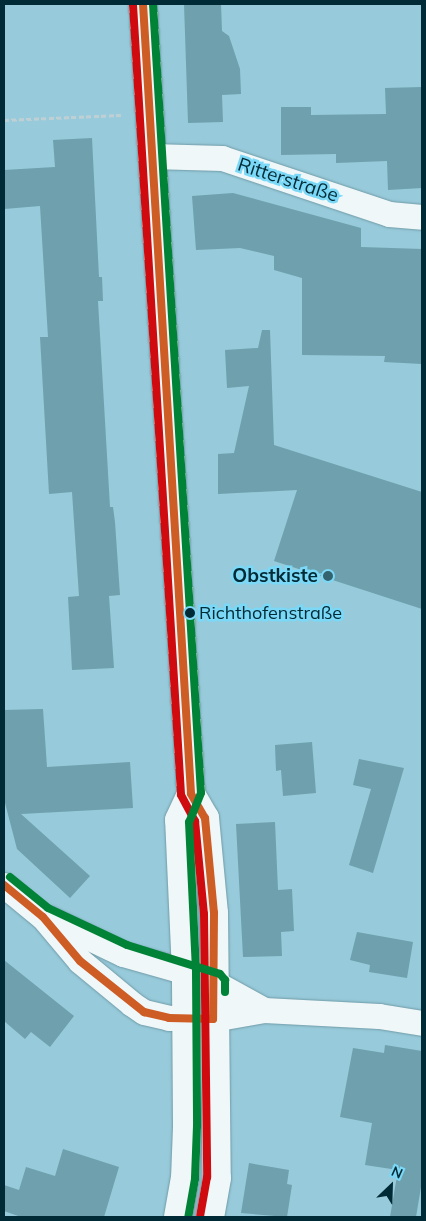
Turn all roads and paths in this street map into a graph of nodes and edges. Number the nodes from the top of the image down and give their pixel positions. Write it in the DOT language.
graph roads {
  1 [pos="143,4"];
  2 [pos="149,114"];
  3 [pos="4,120"];
  4 [pos="151,156"];
  5 [pos="422,217"];
  6 [pos="191,794"];
  7 [pos="4,885"];
  8 [pos="43,916"];
  9 [pos="186,972"];
  10 [pos="215,982"];
  11 [pos="264,1010"];
  12 [pos="186,1018"];
  13 [pos="214,1019"];
  14 [pos="422,1023"];
  15 [pos="178,1217"];
  16 [pos="210,1217"];
  1 -- 2 [label="main road"];
  2 -- 3 [label="path"];
  2 -- 4 [label="main road"];
  4 -- 5 [label="street, Ritterstraße"];
  4 -- 6 [label="main road"];
  6 -- 9 [label="main road"];
  6 -- 10 [label="main road"];
  7 -- 8 [label="street"];
  8 -- 9 [label="street"];
  8 -- 12 [label="street"];
  9 -- 10 [label="main road"];
  9 -- 12 [label="main road"];
  10 -- 11 [label="street"];
  10 -- 13 [label="main road"];
  11 -- 13 [label="street"];
  11 -- 14 [label="street"];
  12 -- 13 [label="main road"];
  12 -- 15 [label="main road"];
  13 -- 16 [label="main road"];
}
